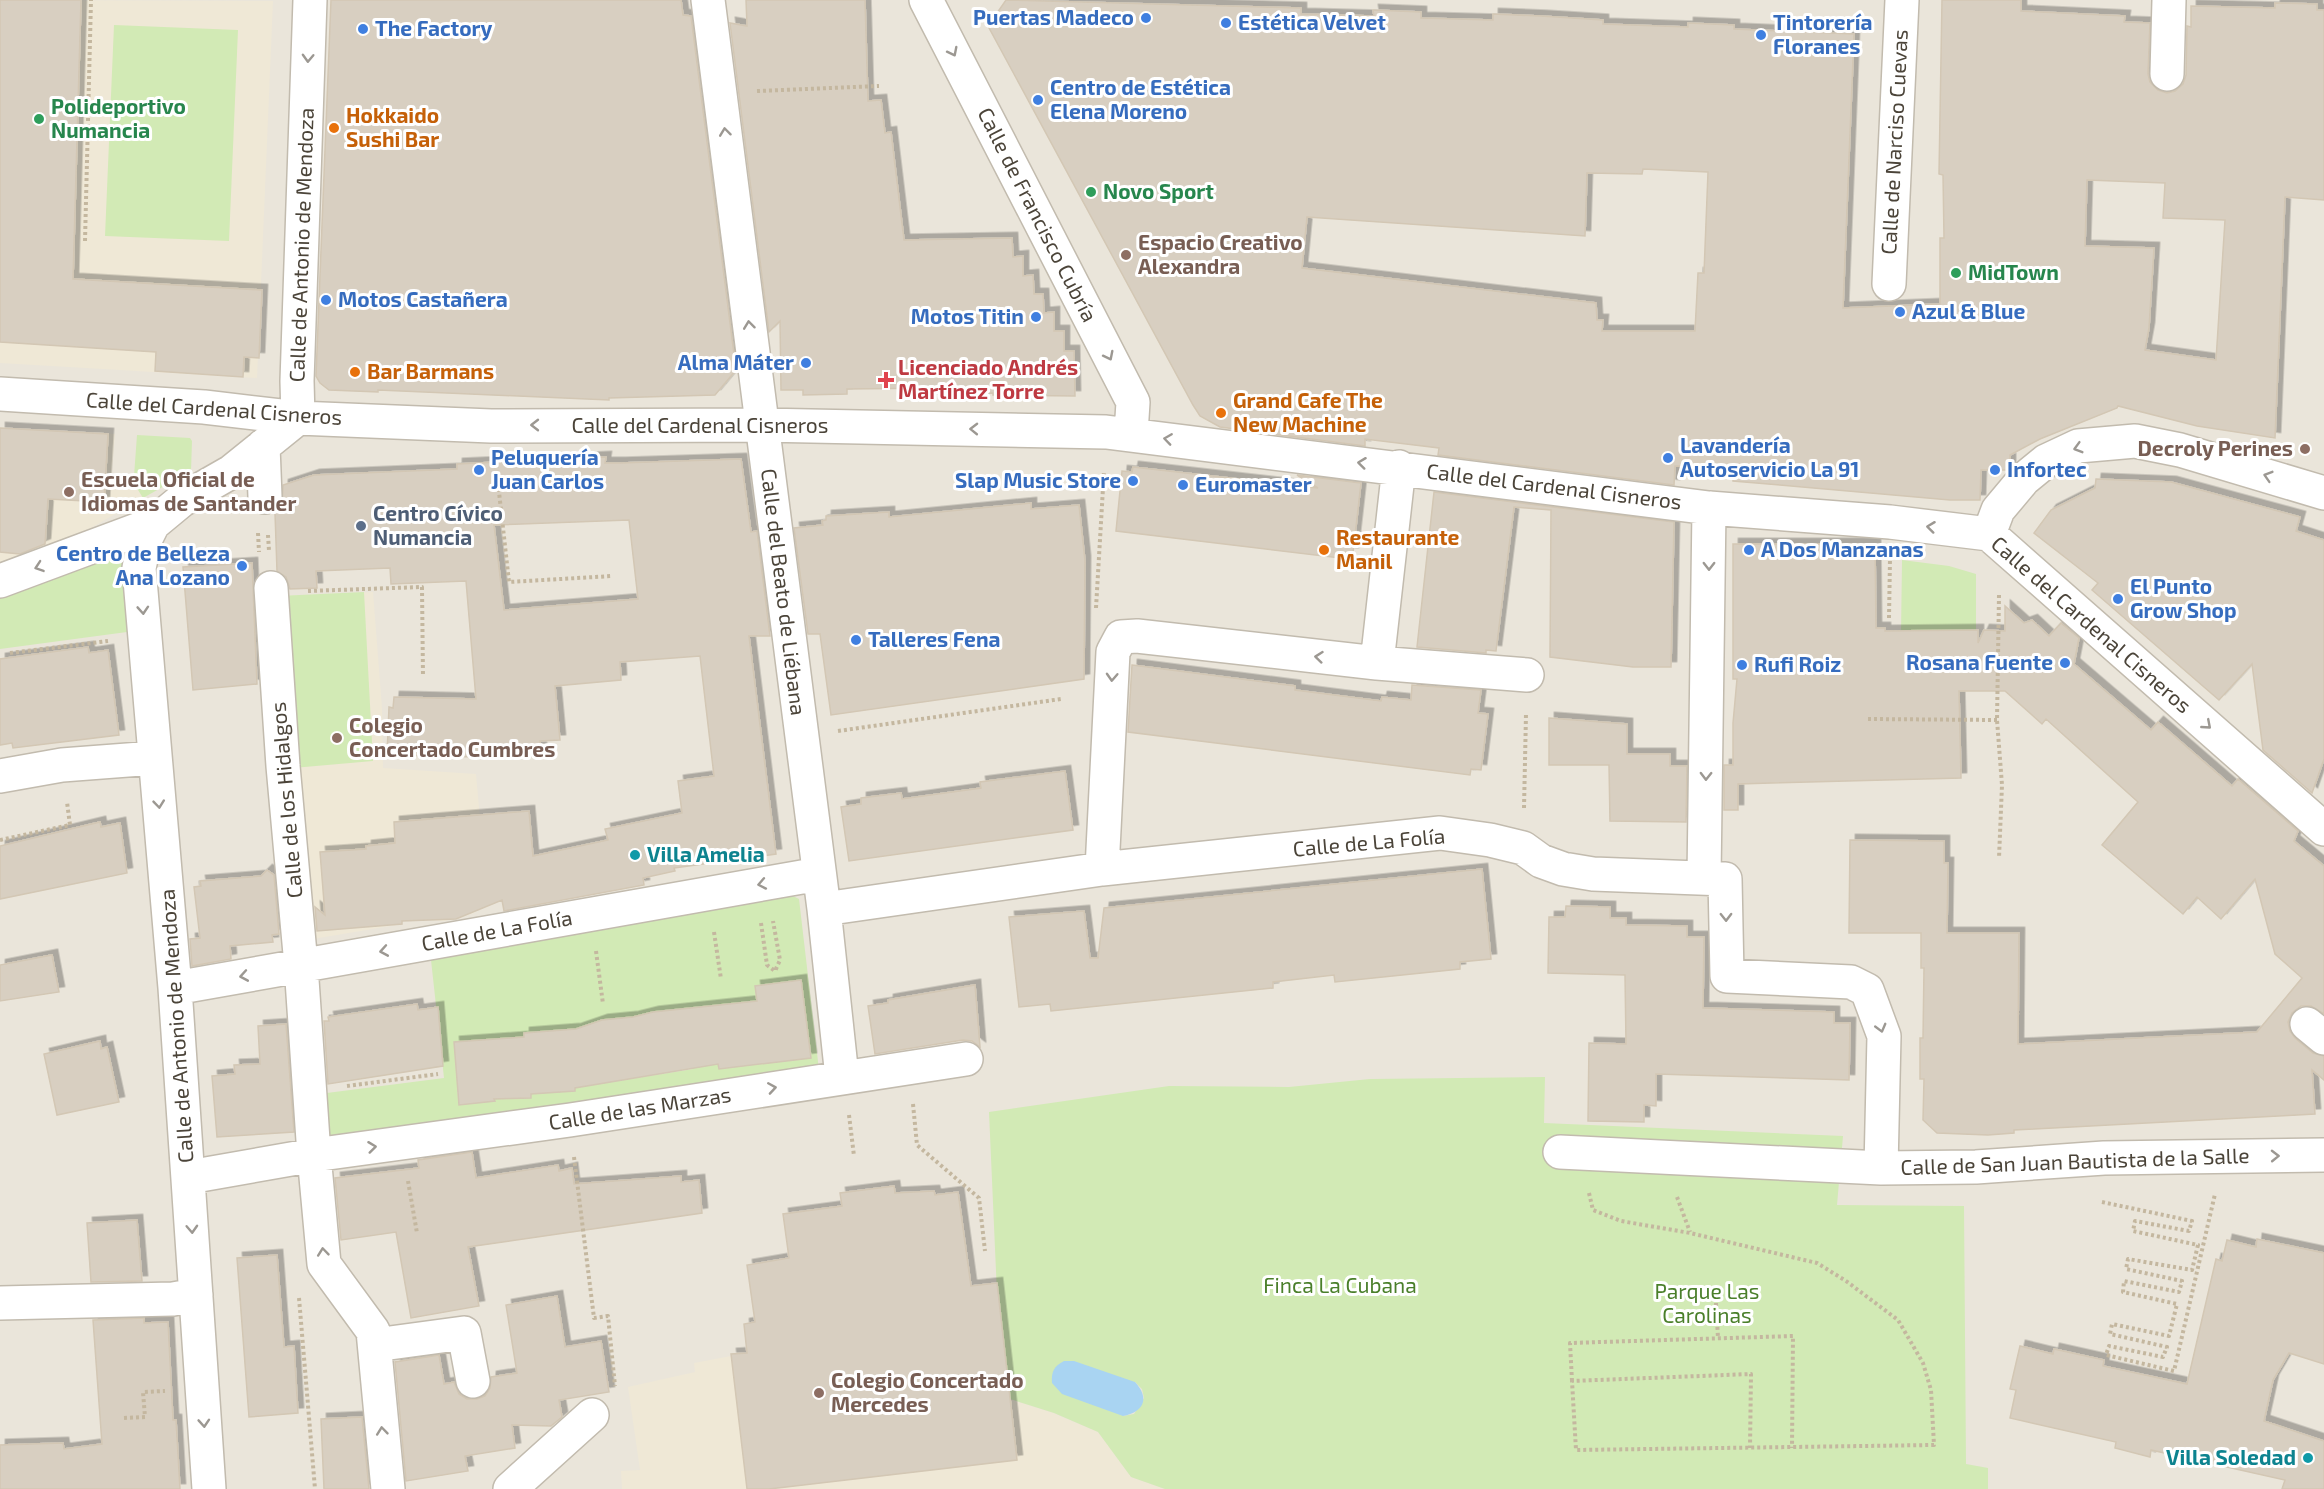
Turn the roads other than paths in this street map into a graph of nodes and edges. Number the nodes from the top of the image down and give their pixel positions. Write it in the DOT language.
graph roads {
  1 [pos="310,0"];
  2 [pos="708,0"];
  3 [pos="926,0"];
  4 [pos="1902,0"];
  5 [pos="2169,0"];
  6 [pos="2167,74"];
  7 [pos="1889,284"];
  8 [pos="0,394"];
  9 [pos="298,418"];
  10 [pos="762,425"];
  11 [pos="1118,433"];
  12 [pos="263,446"];
  13 [pos="1399,467"];
  14 [pos="2324,493"];
  15 [pos="1709,508"];
  16 [pos="262,510"];
  17 [pos="153,524"];
  18 [pos="1989,534"];
  19 [pos="0,581"];
  20 [pos="271,590"];
  21 [pos="1377,663"];
  22 [pos="1527,675"];
  23 [pos="154,758"];
  24 [pos="0,776"];
  25 [pos="2324,829"];
  26 [pos="1102,869"];
  27 [pos="819,874"];
  28 [pos="1704,878"];
  29 [pos="824,909"];
  30 [pos="301,965"];
  31 [pos="1851,982"];
  32 [pos="175,988"];
  33 [pos="966,1059"];
  34 [pos="842,1077"];
  35 [pos="1574,1152"];
  36 [pos="314,1155"];
  37 [pos="2324,1155"];
  38 [pos="1881,1168"];
  39 [pos="189,1177"];
  40 [pos="196,1295"];
  41 [pos="0,1303"];
  42 [pos="375,1345"];
  43 [pos="473,1381"];
  44 [pos="592,1416"];
  45 [pos="209,1489"];
  46 [pos="388,1489"];
  47 [pos="510,1489"];
  1 -- 9 [label="street, Calle de Antonio de Mendoza, one-way"];
  10 -- 2 [label="street, Calle del Beato de Liébana, one-way"];
  3 -- 11 [label="street, Calle de Francisco Cubría, one-way"];
  4 -- 7 [label="street, Calle de Narciso Cuevas"];
  5 -- 6 [label="street"];
  8 -- 9 [label="street, Calle del Cardenal Cisneros"];
  10 -- 9 [label="street, Calle del Cardenal Cisneros, one-way"];
  9 -- 12 [label="street, Calle de Antonio de Mendoza"];
  11 -- 10 [label="street, Calle del Cardenal Cisneros, one-way"];
  10 -- 27 [label="street, Calle del Beato de Liébana"];
  13 -- 11 [label="street, Calle del Cardenal Cisneros, one-way"];
  12 -- 16 [label="street"];
  12 -- 17 [label="street, Calle de Antonio de Mendoza"];
  13 -- 15 [label="street, Calle del Cardenal Cisneros"];
  13 -- 21 [label="street, Calle del Cardenal Cisneros"];
  14 -- 18 [label="street, one-way"];
  18 -- 15 [label="street, Calle del Cardenal Cisneros, one-way"];
  15 -- 28 [label="street, Calle del Cardenal Cisneros, one-way"];
  17 -- 19 [label="street, Calle de Antonio de Mendoza, one-way"];
  17 -- 23 [label="street, Calle de Antonio de Mendoza, one-way"];
  18 -- 25 [label="street, Calle del Cardenal Cisneros, one-way"];
  20 -- 30 [label="street, Calle de los Hidalgos"];
  21 -- 22 [label="street"];
  21 -- 26 [label="street, one-way"];
  23 -- 24 [label="street"];
  23 -- 32 [label="street, Calle de Antonio de Mendoza, one-way"];
  26 -- 28 [label="street, Calle de La Folía"];
  26 -- 29 [label="street, Calle de La Folía"];
  27 -- 29 [label="street, Calle del Beato de Liébana"];
  27 -- 30 [label="street, Calle de La Folía, one-way"];
  28 -- 31 [label="street, Calle de La Folía, one-way"];
  29 -- 34 [label="street, Calle del Beato de Liébana"];
  30 -- 32 [label="street, Calle de La Folía, one-way"];
  30 -- 36 [label="street, Calle de los Hidalgos"];
  31 -- 38 [label="street, Calle de San Juan Bautista de la Salle, one-way"];
  32 -- 39 [label="street, Calle de Antonio de Mendoza"];
  33 -- 34 [label="street, Calle de las Marzas"];
  36 -- 34 [label="street, Calle de las Marzas, one-way"];
  35 -- 38 [label="street"];
  36 -- 39 [label="street, Calle de las Marzas"];
  42 -- 36 [label="street, one-way"];
  38 -- 37 [label="street, Calle de San Juan Bautista de la Salle, one-way"];
  39 -- 40 [label="street, Calle de Antonio de Mendoza, one-way"];
  40 -- 41 [label="street"];
  40 -- 45 [label="street, Calle de Antonio de Mendoza, one-way"];
  42 -- 43 [label="street"];
  46 -- 42 [label="street, one-way"];
  44 -- 47 [label="street"];
}
